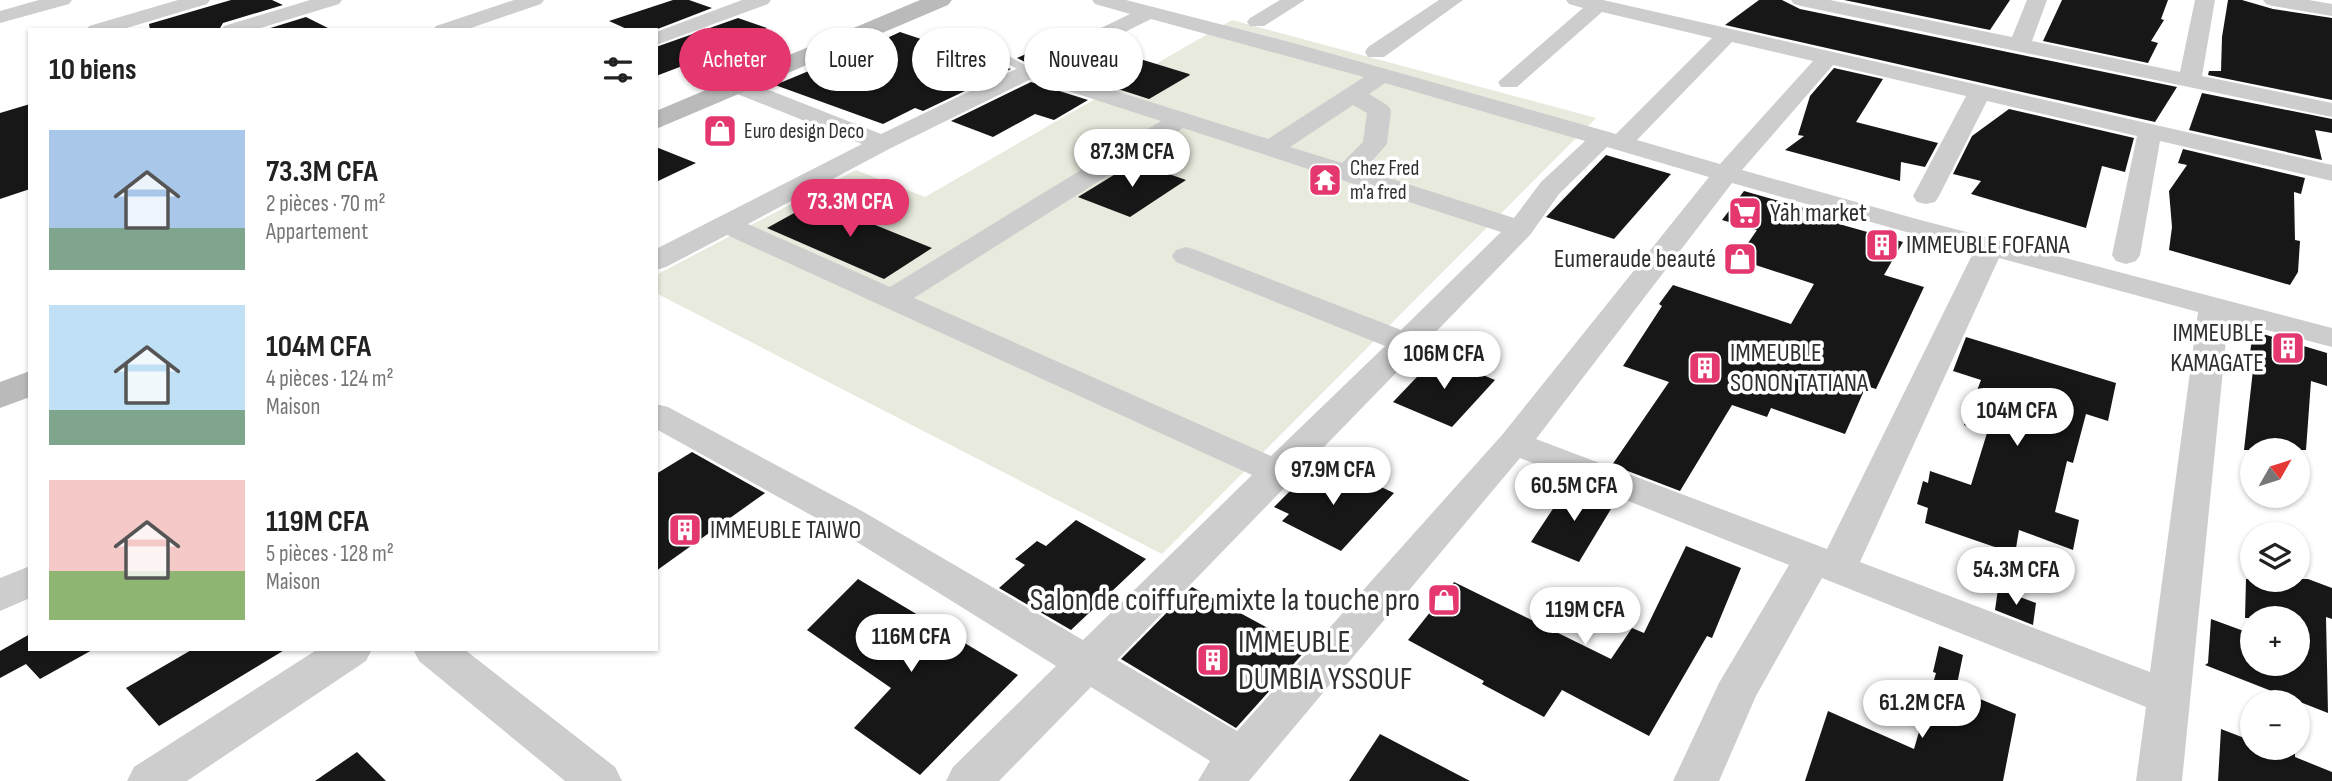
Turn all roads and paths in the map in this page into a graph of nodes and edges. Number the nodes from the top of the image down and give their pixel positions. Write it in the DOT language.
graph roads {
  1 [pos="62,0"];
  2 [pos="200,0"];
  3 [pos="332,0"];
  4 [pos="534,0"];
  5 [pos="761,0"];
  6 [pos="909,0"];
  7 [pos="940,0"];
  8 [pos="1295,0"];
  9 [pos="1453,0"];
  10 [pos="1801,0"];
  11 [pos="2035,0"];
  12 [pos="2205,0"];
  13 [pos="2273,0"];
  14 [pos="1114,1"];
  15 [pos="32,3"];
  16 [pos="1587,3"];
  17 [pos="2332,10"];
  18 [pos="1148,13"];
  19 [pos="0,17"];
  20 [pos="1257,22"];
  21 [pos="103,28"];
  22 [pos="238,28"];
  23 [pos="449,28"];
  24 [pos="1117,28"];
  25 [pos="1728,34"];
  26 [pos="658,38"];
  27 [pos="2020,44"];
  28 [pos="791,53"];
  29 [pos="791,57"];
  30 [pos="1828,57"];
  31 [pos="1379,64"];
  32 [pos="1024,74"];
  33 [pos="2190,80"];
  34 [pos="1509,82"];
  35 [pos="697,91"];
  36 [pos="711,91"];
  37 [pos="750,91"];
  38 [pos="1091,91"];
  39 [pos="1980,92"];
  40 [pos="1353,95"];
  41 [pos="658,102"];
  42 [pos="2332,110"];
  43 [pos="658,120"];
  44 [pos="1180,120"];
  45 [pos="2150,131"];
  46 [pos="1611,140"];
  47 [pos="882,143"];
  48 [pos="1270,149"];
  49 [pos="1726,173"];
  50 [pos="2332,173"];
  51 [pos="1346,174"];
  52 [pos="1926,196"];
  53 [pos="725,225"];
  54 [pos="1520,229"];
  55 [pos="1990,247"];
  56 [pos="2126,255"];
  57 [pos="1186,256"];
  58 [pos="658,260"];
  59 [pos="891,299"];
  60 [pos="2214,306"];
  61 [pos="2332,338"];
  62 [pos="1406,343"];
  63 [pos="28,361"];
  64 [pos="0,372"];
  65 [pos="28,384"];
  66 [pos="0,396"];
  67 [pos="665,431"];
  68 [pos="1514,443"];
  69 [pos="1276,472"];
  70 [pos="1825,564"];
  71 [pos="28,581"];
  72 [pos="0,596"];
  73 [pos="348,651"];
  74 [pos="436,651"];
  75 [pos="1085,662"];
  76 [pos="2169,698"];
  77 [pos="1231,769"];
  78 [pos="150,781"];
  79 [pos="599,781"];
  80 [pos="969,781"];
  81 [pos="1696,781"];
  82 [pos="2159,781"];
  1 -- 15 [label="street"];
  2 -- 21 [label="street"];
  3 -- 22 [label="street"];
  4 -- 23 [label="street"];
  5 -- 26 [label="street"];
  6 -- 28 [label="main road"];
  7 -- 29 [label="main road"];
  8 -- 20 [label="street"];
  9 -- 31 [label="street"];
  10 -- 27 [label="street"];
  11 -- 27 [label="street"];
  12 -- 33 [label="street"];
  13 -- 17 [label="street"];
  14 -- 18 [label="street"];
  15 -- 19 [label="street"];
  16 -- 25 [label="street"];
  16 -- 34 [label="street"];
  18 -- 24 [label="street"];
  18 -- 31 [label="street"];
  25 -- 30 [label="street"];
  25 -- 46 [label="street"];
  27 -- 33 [label="street"];
  30 -- 39 [label="street"];
  30 -- 49 [label="street"];
  31 -- 40 [label="street"];
  31 -- 46 [label="street"];
  32 -- 47 [label="street"];
  33 -- 42 [label="street"];
  35 -- 41 [label="main road"];
  36 -- 43 [label="main road"];
  37 -- 47 [label="street"];
  38 -- 44 [label="street"];
  39 -- 45 [label="street"];
  39 -- 52 [label="street"];
  40 -- 48 [label="street"];
  40 -- 51 [label="street"];
  44 -- 48 [label="street"];
  44 -- 59 [label="street"];
  45 -- 50 [label="street"];
  45 -- 56 [label="street"];
  46 -- 49 [label="street"];
  46 -- 54 [label="street"];
  47 -- 53 [label="street"];
  48 -- 51 [label="street"];
  49 -- 55 [label="street"];
  49 -- 68 [label="street"];
  51 -- 54 [label="street"];
  53 -- 58 [label="street"];
  53 -- 59 [label="street"];
  54 -- 62 [label="street"];
  55 -- 60 [label="street"];
  55 -- 70 [label="street"];
  57 -- 62 [label="street"];
  59 -- 69 [label="street"];
  60 -- 61 [label="street"];
  60 -- 76 [label="street"];
  62 -- 69 [label="street"];
  63 -- 64 [label="main road"];
  65 -- 66 [label="main road"];
  67 -- 75 [label="street"];
  68 -- 70 [label="street"];
  68 -- 77 [label="street"];
  69 -- 75 [label="street"];
  70 -- 76 [label="street"];
  70 -- 81 [label="street"];
  71 -- 72 [label="street"];
  73 -- 78 [label="street"];
  74 -- 79 [label="street"];
  75 -- 77 [label="street"];
  75 -- 80 [label="street"];
  76 -- 82 [label="street"];
}
